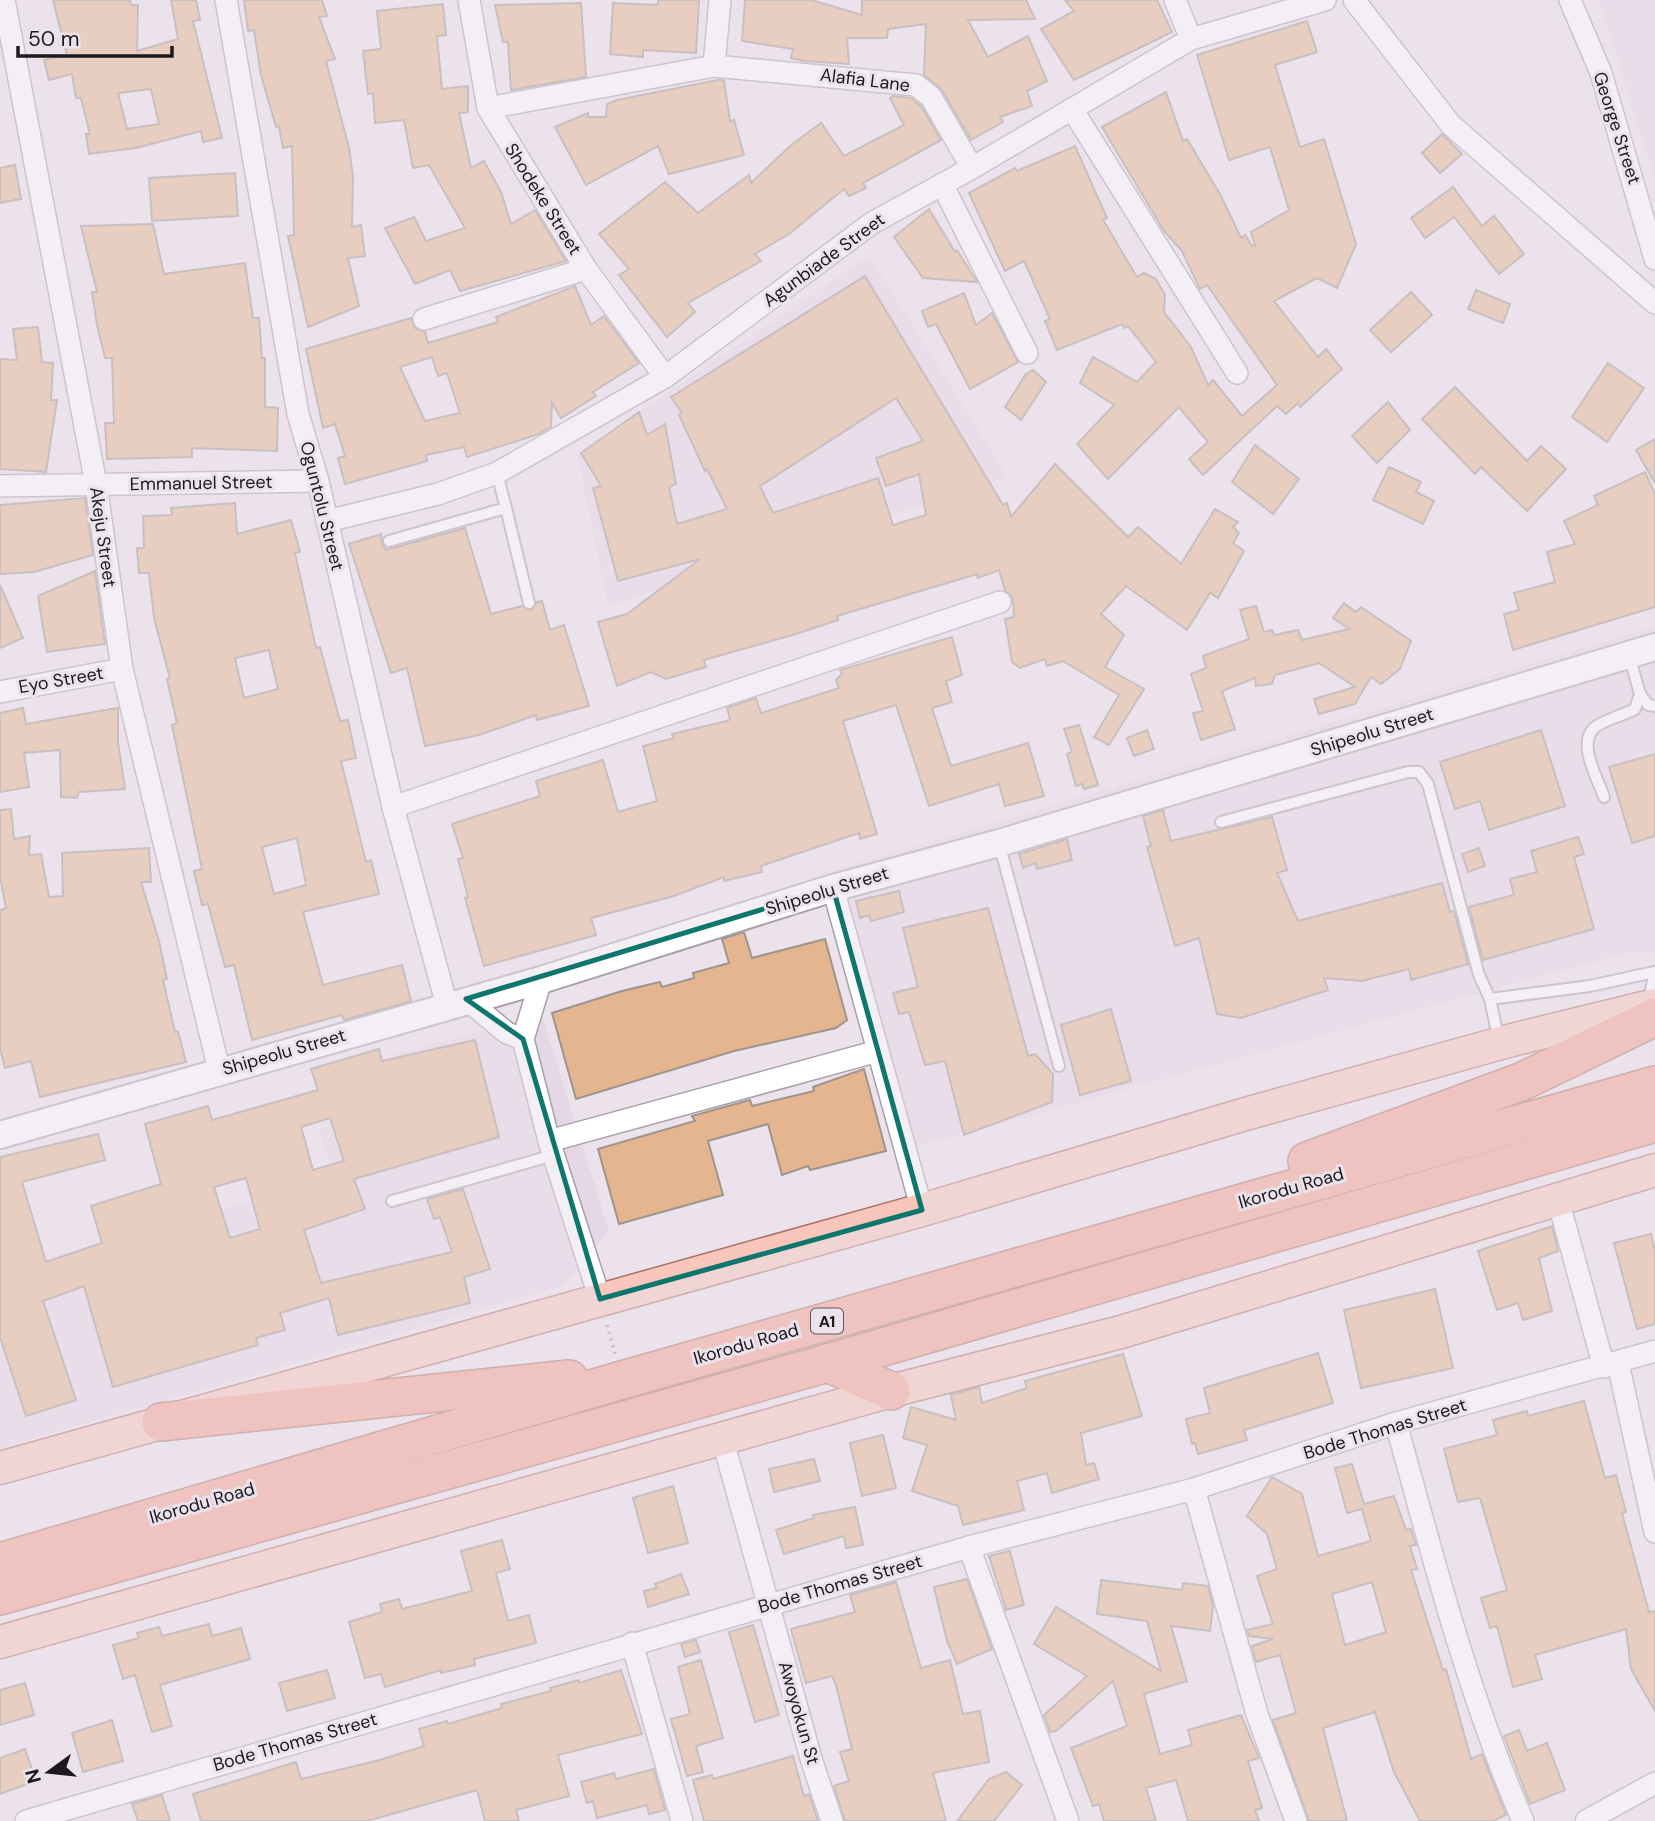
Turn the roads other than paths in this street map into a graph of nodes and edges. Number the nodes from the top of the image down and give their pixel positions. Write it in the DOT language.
graph roads {
  1 [pos="4,0"];
  2 [pos="226,0"];
  3 [pos="469,0"];
  4 [pos="720,0"];
  5 [pos="1175,0"];
  6 [pos="1325,0"];
  7 [pos="1354,0"];
  8 [pos="1570,0"];
  9 [pos="1192,39"];
  10 [pos="714,66"];
  11 [pos="488,108"];
  12 [pos="1072,109"];
  13 [pos="972,168"];
  14 [pos="942,184"];
  15 [pos="1655,259"];
  16 [pos="586,269"];
  17 [pos="1655,303"];
  18 [pos="424,319"];
  19 [pos="1027,353"];
  20 [pos="1237,373"];
  21 [pos="665,377"];
  22 [pos="497,473"];
  23 [pos="318,481"];
  24 [pos="96,484"];
  25 [pos="0,486"];
  26 [pos="506,508"];
  27 [pos="327,521"];
  28 [pos="389,541"];
  29 [pos="1000,602"];
  30 [pos="529,603"];
  31 [pos="1655,647"];
  32 [pos="1629,655"];
  33 [pos="122,669"];
  34 [pos="0,692"];
  35 [pos="1640,694"];
  36 [pos="1655,706"];
  37 [pos="1604,797"];
  38 [pos="393,807"];
  39 [pos="1222,822"];
  40 [pos="999,843"];
  41 [pos="834,888"];
  42 [pos="1655,972"];
  43 [pos="541,981"];
  44 [pos="1490,999"];
  45 [pos="456,1003"];
  46 [pos="1653,1010"];
  47 [pos="523,1039"];
  48 [pos="1500,1043"];
  49 [pos="878,1051"];
  50 [pos="1059,1066"];
  51 [pos="219,1070"];
  52 [pos="1655,1085"];
  53 [pos="1655,1123"];
  54 [pos="0,1135"];
  55 [pos="551,1148"];
  56 [pos="1655,1170"];
  57 [pos="1253,1199"];
  58 [pos="1558,1200"];
  59 [pos="392,1202"];
  60 [pos="922,1210"];
  61 [pos="600,1299"];
  62 [pos="1655,1352"];
  63 [pos="828,1363"];
  64 [pos="1611,1365"];
  65 [pos="622,1380"];
  66 [pos="891,1391"];
  67 [pos="160,1422"];
  68 [pos="1396,1423"];
  69 [pos="723,1440"];
  70 [pos="0,1468"];
  71 [pos="1195,1489"];
  72 [pos="1655,1532"];
  73 [pos="969,1547"];
  74 [pos="0,1562"];
  75 [pos="0,1596"];
  76 [pos="768,1605"];
  77 [pos="0,1642"];
  78 [pos="632,1643"];
  79 [pos="1655,1783"];
  80 [pos="26,1821"];
  81 [pos="682,1821"];
  82 [pos="832,1821"];
  83 [pos="1068,1821"];
  84 [pos="1296,1821"];
  85 [pos="1523,1821"];
  86 [pos="1586,1821"];
  1 -- 24 [label="street, Akeju Street"];
  2 -- 23 [label="street, Oguntolu Street"];
  3 -- 11 [label="street, Shodeke Street"];
  4 -- 10 [label="street"];
  5 -- 9 [label="street"];
  6 -- 9 [label="street, Agunbiade Street"];
  7 -- 17 [label="street"];
  8 -- 15 [label="street, George Street"];
  9 -- 12 [label="street, Agunbiade Street"];
  10 -- 11 [label="street, Alafia Lane"];
  10 -- 13 [label="street, Alafia Lane"];
  11 -- 16 [label="street, Shodeke Street"];
  12 -- 13 [label="street, Agunbiade Street"];
  12 -- 20 [label="street"];
  13 -- 14 [label="street, Agunbiade Street"];
  14 -- 19 [label="street"];
  14 -- 21 [label="street, Agunbiade Street"];
  16 -- 18 [label="street"];
  16 -- 21 [label="street, Shodeke Street"];
  21 -- 22 [label="street, Agunbiade Street"];
  22 -- 26 [label="lane"];
  22 -- 27 [label="street, Agunbiade Street"];
  23 -- 24 [label="street, Emmanuel Street"];
  23 -- 27 [label="street, Oguntolu Street"];
  24 -- 25 [label="street, Emmanuel Street"];
  24 -- 33 [label="street, Akeju Street"];
  26 -- 28 [label="lane"];
  26 -- 30 [label="lane"];
  27 -- 38 [label="street, Oguntolu Street"];
  29 -- 38 [label="street"];
  31 -- 32 [label="street, Shipeolu Street"];
  32 -- 35 [label="lane"];
  32 -- 40 [label="street, Shipeolu Street"];
  33 -- 34 [label="street, Eyo Street"];
  33 -- 51 [label="street, Akeju Street"];
  35 -- 36 [label="lane"];
  35 -- 37 [label="lane"];
  38 -- 45 [label="street, Oguntolu Street"];
  39 -- 44 [label="lane"];
  40 -- 41 [label="street, Shipeolu Street"];
  40 -- 50 [label="lane"];
  41 -- 43 [label="street, Shipeolu Street"];
  41 -- 49 [label="street"];
  42 -- 44 [label="lane"];
  42 -- 46 [label="lane"];
  43 -- 45 [label="street, Shipeolu Street"];
  43 -- 47 [label="street"];
  44 -- 48 [label="lane"];
  45 -- 47 [label="street"];
  45 -- 51 [label="street, Shipeolu Street"];
  46 -- 48 [label="main road"];
  46 -- 57 [label="highway"];
  47 -- 55 [label="street"];
  48 -- 60 [label="main road"];
  49 -- 55 [label="street"];
  49 -- 60 [label="street"];
  51 -- 54 [label="street, Shipeolu Street"];
  52 -- 57 [label="highway, Ikorodu Road / A1"];
  53 -- 63 [label="highway, Ikorodu Road / A1"];
  55 -- 59 [label="lane"];
  55 -- 61 [label="street"];
  56 -- 58 [label="main road"];
  57 -- 65 [label="highway, Ikorodu Road / A1"];
  58 -- 64 [label="street"];
  58 -- 66 [label="main road"];
  60 -- 61 [label="main road"];
  61 -- 67 [label="main road"];
  62 -- 64 [label="street, Bode Thomas Street"];
  63 -- 66 [label="highway"];
  63 -- 75 [label="highway, Ikorodu Road / A1"];
  64 -- 68 [label="street, Bode Thomas Street"];
  64 -- 72 [label="street"];
  65 -- 67 [label="highway"];
  65 -- 74 [label="highway, Ikorodu Road / A1"];
  66 -- 69 [label="main road"];
  67 -- 70 [label="main road"];
  68 -- 71 [label="street, Bode Thomas Street"];
  68 -- 85 [label="street"];
  69 -- 76 [label="street, Awoyokun St"];
  69 -- 77 [label="main road"];
  71 -- 73 [label="street, Bode Thomas Street"];
  71 -- 84 [label="street"];
  73 -- 76 [label="street, Bode Thomas Street"];
  73 -- 83 [label="street"];
  76 -- 78 [label="street, Bode Thomas Street"];
  76 -- 82 [label="street, Awoyokun St"];
  78 -- 80 [label="street, Bode Thomas Street"];
  78 -- 81 [label="street"];
  79 -- 86 [label="street"];
}
